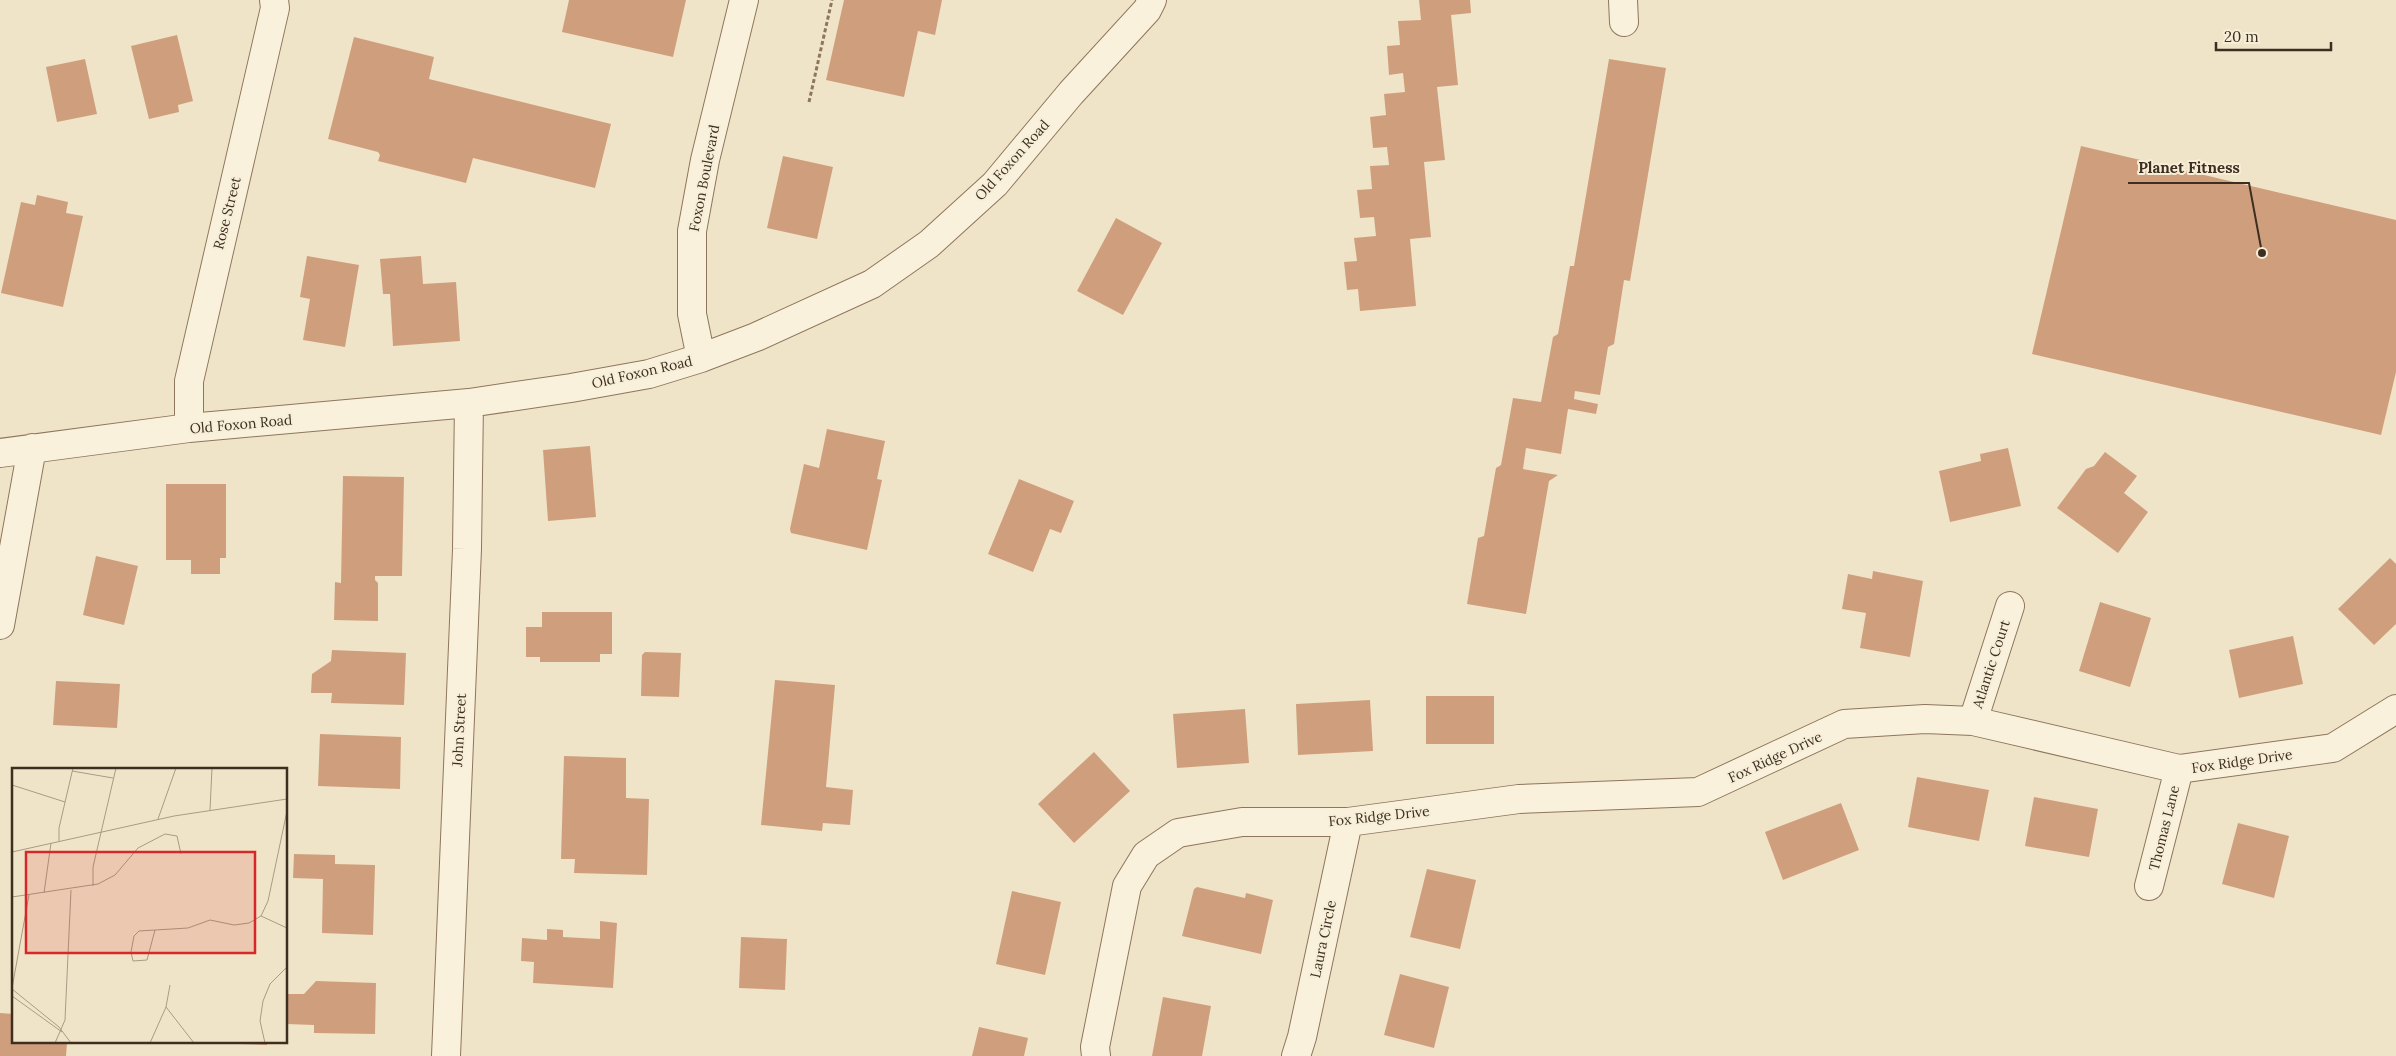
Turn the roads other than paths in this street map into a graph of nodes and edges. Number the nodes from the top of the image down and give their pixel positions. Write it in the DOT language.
graph roads {
  1 [pos="274,0"];
  2 [pos="744,0"];
  3 [pos="1152,0"];
  4 [pos="701,358"];
  5 [pos="469,403"];
  6 [pos="189,428"];
  7 [pos="32,448"];
  8 [pos="0,453"];
  9 [pos="2010,606"];
  10 [pos="0,625"];
  11 [pos="2396,709"];
  12 [pos="1973,721"];
  13 [pos="2179,769"];
  14 [pos="1348,822"];
  15 [pos="2150,886"];
  16 [pos="446,1056"];
  17 [pos="1096,1056"];
  18 [pos="1296,1056"];
  1 -- 6 [label="street, Rose Street"];
  2 -- 4 [label="street, Foxon Boulevard"];
  3 -- 4 [label="street, Old Foxon Road"];
  4 -- 5 [label="street, Old Foxon Road"];
  5 -- 6 [label="street, Old Foxon Road"];
  5 -- 16 [label="street, John Street"];
  6 -- 7 [label="street, Old Foxon Road"];
  7 -- 8 [label="street, Old Foxon Road"];
  7 -- 10 [label="street"];
  9 -- 12 [label="street, Atlantic Court"];
  11 -- 13 [label="street, Fox Ridge Drive"];
  12 -- 13 [label="street, Fox Ridge Drive"];
  12 -- 14 [label="street, Fox Ridge Drive"];
  13 -- 15 [label="street, Thomas Lane"];
  14 -- 17 [label="street, Fox Ridge Drive"];
  14 -- 18 [label="street, Laura Circle"];
}
